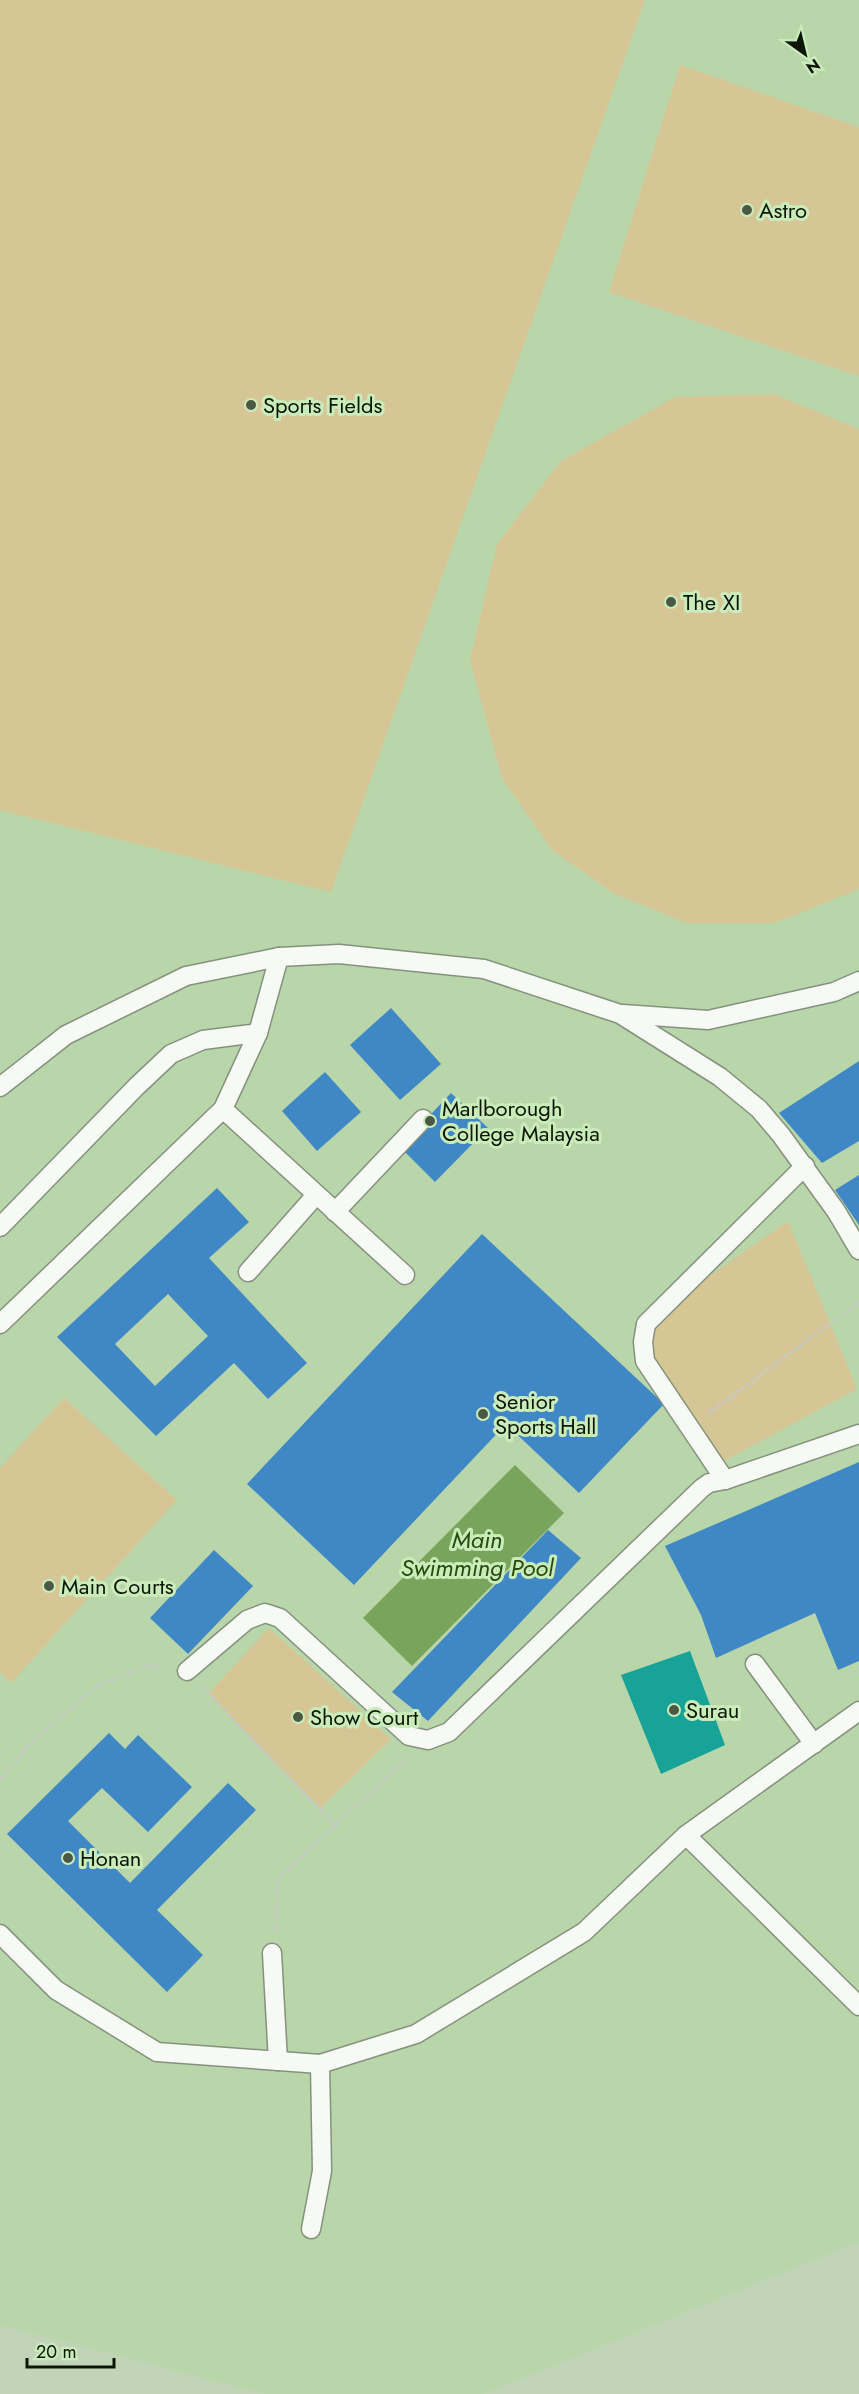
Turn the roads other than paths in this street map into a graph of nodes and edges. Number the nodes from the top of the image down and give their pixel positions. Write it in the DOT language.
graph roads {
  1 [pos="279,957"];
  2 [pos="859,981"];
  3 [pos="620,1014"];
  4 [pos="258,1034"];
  5 [pos="0,1087"];
  6 [pos="223,1109"];
  7 [pos="423,1119"];
  8 [pos="805,1166"];
  9 [pos="316,1195"];
  10 [pos="335,1212"];
  11 [pos="0,1227"];
  12 [pos="859,1250"];
  13 [pos="248,1272"];
  14 [pos="405,1275"];
  15 [pos="0,1324"];
  16 [pos="859,1434"];
  17 [pos="724,1480"];
  18 [pos="755,1664"];
  19 [pos="187,1671"];
  20 [pos="859,1711"];
  21 [pos="814,1744"];
  22 [pos="686,1835"];
  23 [pos="0,1934"];
  24 [pos="272,1953"];
  25 [pos="859,2006"];
  26 [pos="278,2061"];
  27 [pos="320,2064"];
  28 [pos="311,2229"];
  1 -- 3 [label="lane"];
  1 -- 4 [label="lane"];
  1 -- 5 [label="lane"];
  2 -- 3 [label="lane"];
  3 -- 8 [label="lane"];
  4 -- 6 [label="lane"];
  4 -- 11 [label="lane"];
  6 -- 9 [label="lane"];
  6 -- 15 [label="lane"];
  7 -- 10 [label="lane"];
  8 -- 12 [label="lane"];
  8 -- 17 [label="lane"];
  9 -- 10 [label="lane"];
  9 -- 13 [label="lane"];
  10 -- 14 [label="lane"];
  16 -- 17 [label="lane"];
  17 -- 19 [label="lane"];
  18 -- 21 [label="lane"];
  20 -- 21 [label="lane"];
  21 -- 22 [label="lane"];
  22 -- 25 [label="lane"];
  22 -- 27 [label="lane"];
  23 -- 26 [label="lane"];
  24 -- 26 [label="lane"];
  26 -- 27 [label="lane"];
  27 -- 28 [label="lane"];
}
